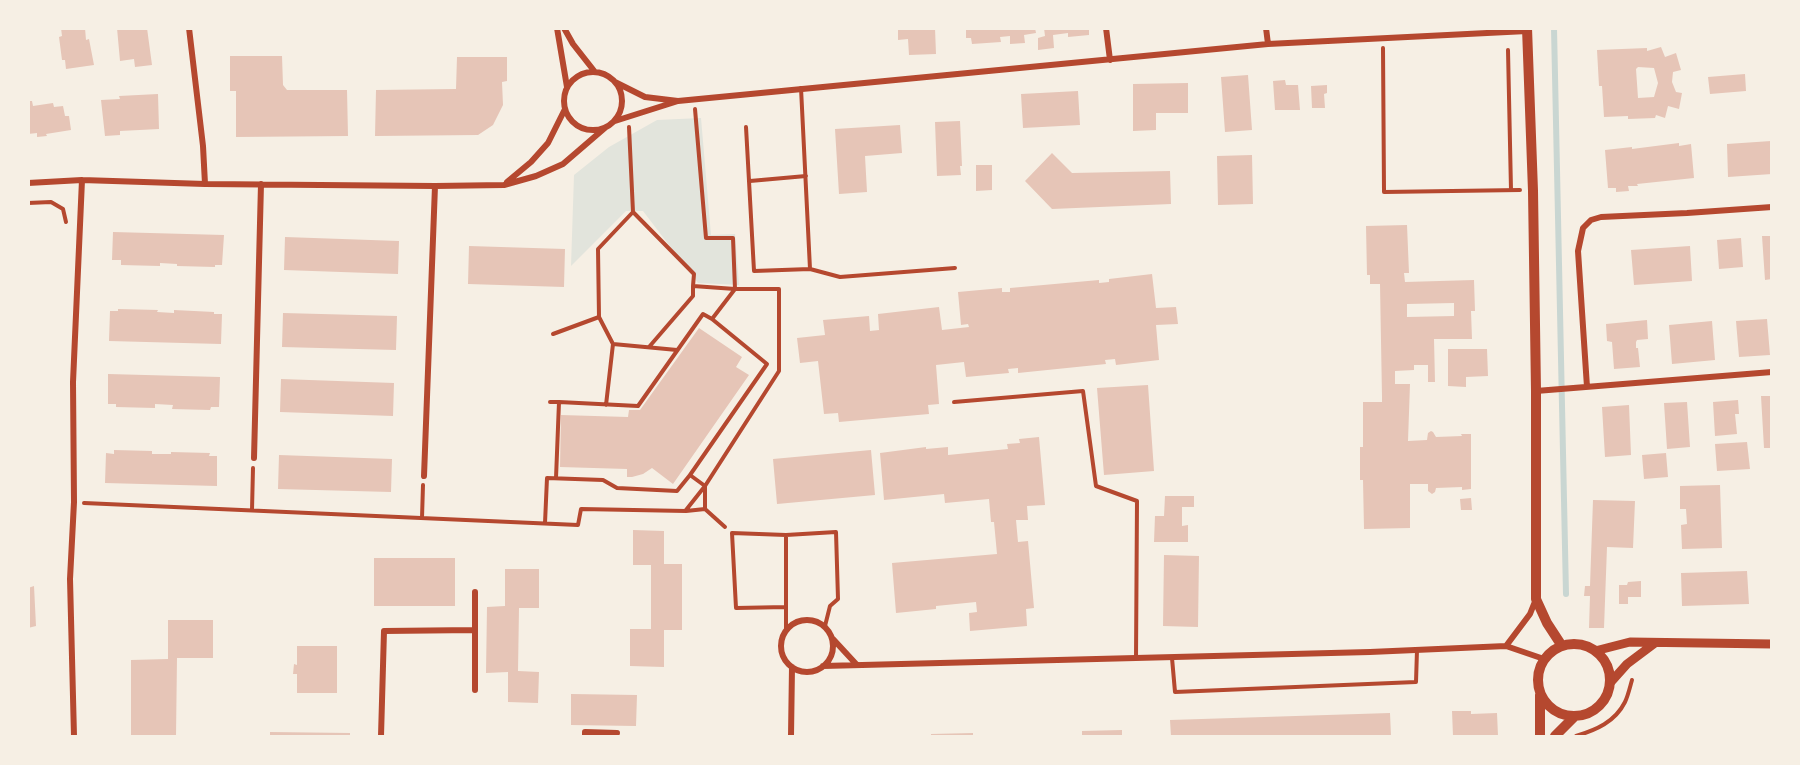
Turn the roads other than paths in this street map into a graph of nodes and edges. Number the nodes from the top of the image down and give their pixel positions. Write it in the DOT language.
graph roads {
  1 [pos="189,28"];
  2 [pos="557,28"];
  3 [pos="564,28"];
  4 [pos="1106,28"];
  5 [pos="1266,28"];
  6 [pos="1527,30"];
  7 [pos="1268,44"];
  8 [pos="1110,60"];
  9 [pos="595,72"];
  10 [pos="614,82"];
  11 [pos="567,87"];
  12 [pos="801,88"];
  13 [pos="678,101"];
  14 [pos="565,109"];
  15 [pos="614,121"];
  16 [pos="606,127"];
  17 [pos="746,127"];
  18 [pos="806,176"];
  19 [pos="82,180"];
  20 [pos="749,181"];
  21 [pos="28,183"];
  22 [pos="205,184"];
  23 [pos="261,184"];
  24 [pos="504,184"];
  25 [pos="435,186"];
  26 [pos="1772,207"];
  27 [pos="955,268"];
  28 [pos="810,269"];
  29 [pos="1772,372"];
  30 [pos="1587,387"];
  31 [pos="1536,391"];
  32 [pos="954,402"];
  33 [pos="254,458"];
  34 [pos="424,476"];
  35 [pos="786,534"];
  36 [pos="475,592"];
  37 [pos="1536,599"];
  38 [pos="786,607"];
  39 [pos="825,626"];
  40 [pos="786,629"];
  41 [pos="475,630"];
  42 [pos="832,638"];
  43 [pos="1655,643"];
  44 [pos="1772,644"];
  45 [pos="1506,646"];
  46 [pos="1562,646"];
  47 [pos="1417,650"];
  48 [pos="1595,651"];
  49 [pos="1172,657"];
  50 [pos="1136,658"];
  51 [pos="1544,659"];
  52 [pos="857,665"];
  53 [pos="823,666"];
  54 [pos="792,667"];
  55 [pos="1610,683"];
  56 [pos="475,690"];
  57 [pos="1540,695"];
  58 [pos="1575,716"];
  59 [pos="617,733"];
  60 [pos="74,736"];
  61 [pos="381,736"];
  62 [pos="585,736"];
  63 [pos="791,736"];
  64 [pos="1540,736"];
  65 [pos="1555,736"];
  1 -- 22 [label="street"];
  2 -- 11 [label="street"];
  3 -- 9 [label="street"];
  4 -- 8 [label="street"];
  5 -- 7 [label="street"];
  6 -- 7 [label="street"];
  6 -- 31 [label="main road"];
  7 -- 8 [label="street"];
  8 -- 12 [label="street"];
  9 -- 10 [label="street"];
  9 -- 11 [label="street"];
  10 -- 13 [label="street"];
  10 -- 15 [label="street"];
  11 -- 14 [label="street"];
  12 -- 13 [label="street"];
  12 -- 18 [label="lane"];
  13 -- 15 [label="street"];
  14 -- 16 [label="street"];
  14 -- 24 [label="street"];
  15 -- 16 [label="street"];
  16 -- 24 [label="street"];
  17 -- 20 [label="lane"];
  18 -- 20 [label="lane"];
  18 -- 28 [label="lane"];
  19 -- 21 [label="street"];
  19 -- 22 [label="street"];
  19 -- 60 [label="street"];
  20 -- 28 [label="lane"];
  22 -- 23 [label="street"];
  23 -- 25 [label="street"];
  23 -- 33 [label="street"];
  24 -- 25 [label="street"];
  25 -- 34 [label="street"];
  26 -- 30 [label="street"];
  27 -- 28 [label="lane"];
  29 -- 30 [label="street"];
  30 -- 31 [label="street"];
  31 -- 37 [label="main road"];
  32 -- 50 [label="lane"];
  35 -- 38 [label="lane"];
  35 -- 38 [label="lane"];
  35 -- 39 [label="lane"];
  36 -- 41 [label="street"];
  37 -- 45 [label="street"];
  37 -- 46 [label="main road"];
  38 -- 40 [label="lane"];
  39 -- 40 [label="street"];
  39 -- 42 [label="street"];
  40 -- 54 [label="street"];
  41 -- 56 [label="street"];
  41 -- 61 [label="street"];
  42 -- 52 [label="street"];
  42 -- 53 [label="street"];
  43 -- 44 [label="street"];
  43 -- 48 [label="street"];
  43 -- 55 [label="street"];
  45 -- 47 [label="street"];
  45 -- 51 [label="street"];
  46 -- 48 [label="main road"];
  46 -- 51 [label="main road"];
  47 -- 49 [label="street"];
  47 -- 49 [label="lane"];
  48 -- 55 [label="main road"];
  49 -- 50 [label="street"];
  50 -- 52 [label="street"];
  51 -- 57 [label="main road"];
  52 -- 53 [label="street"];
  53 -- 54 [label="street"];
  54 -- 63 [label="street"];
  55 -- 58 [label="main road"];
  57 -- 58 [label="main road"];
  57 -- 64 [label="main road"];
  58 -- 65 [label="main road"];
  59 -- 62 [label="street"];
}
